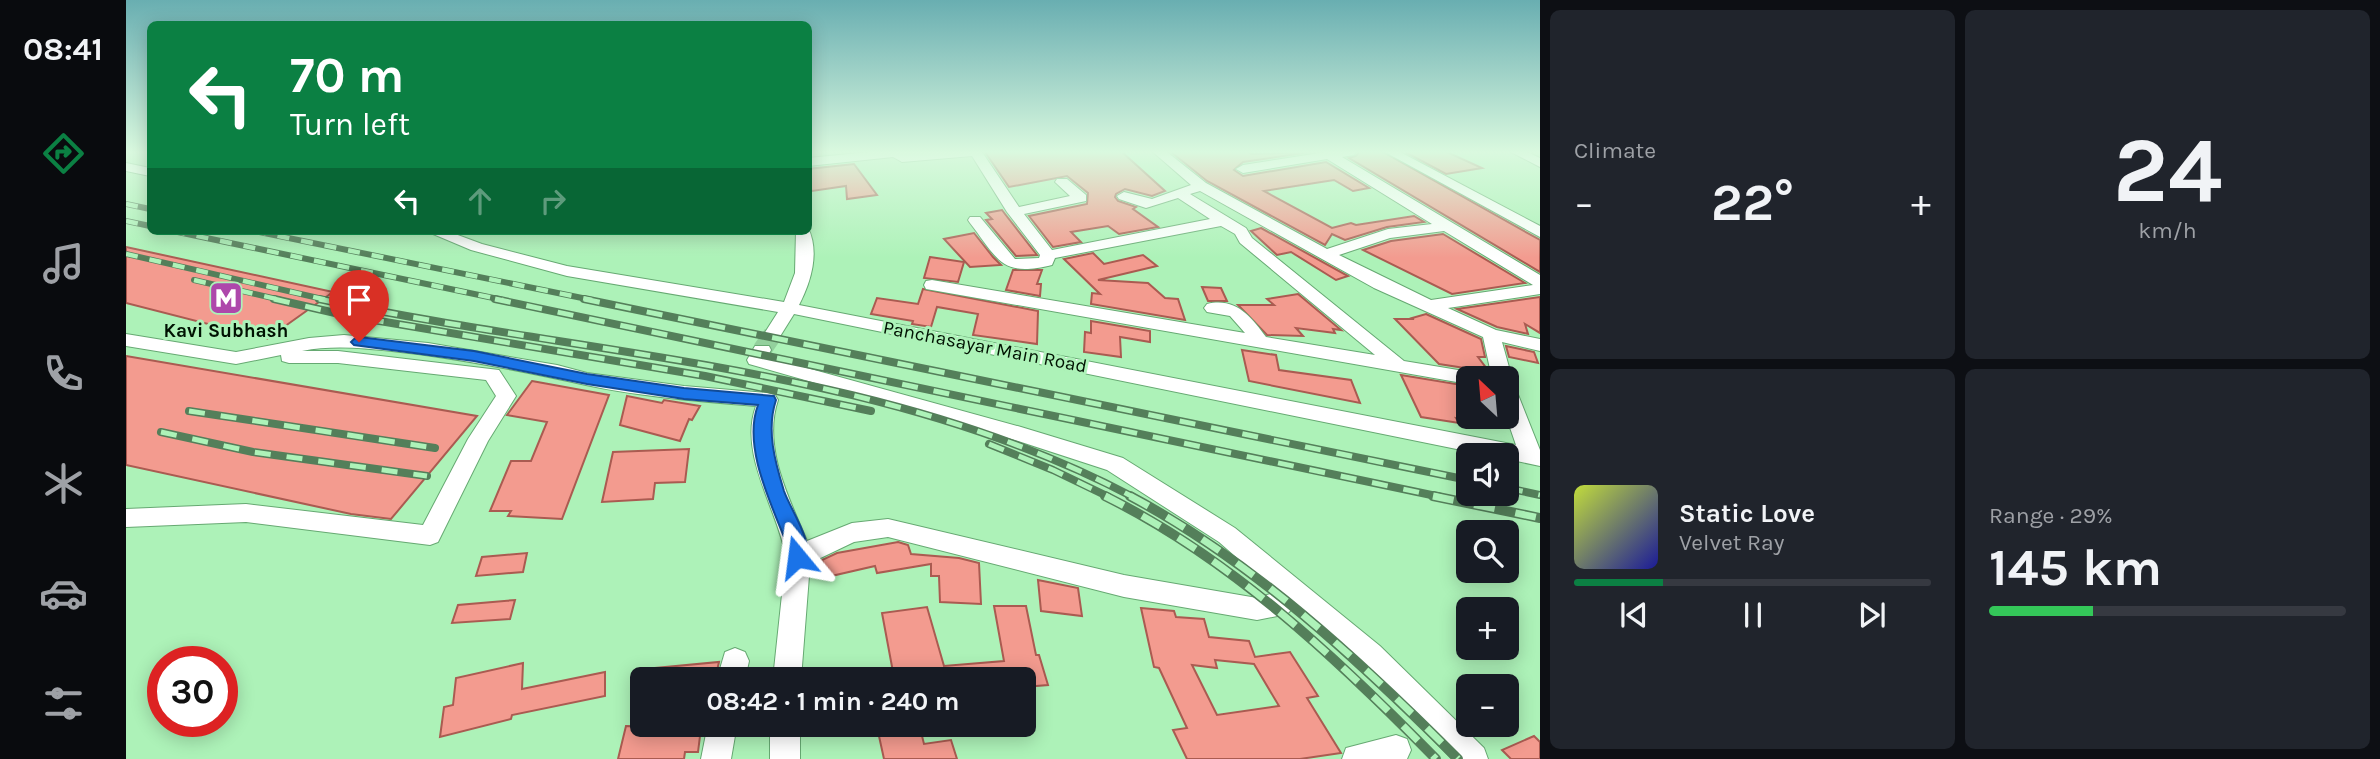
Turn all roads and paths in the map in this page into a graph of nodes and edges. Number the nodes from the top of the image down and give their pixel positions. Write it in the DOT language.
graph roads {
  1 [pos="998,187"];
  2 [pos="1068,187"];
  3 [pos="1196,187"];
  4 [pos="1203,187"];
  5 [pos="1383,187"];
  6 [pos="1457,187"];
  7 [pos="1180,193"];
  8 [pos="1124,196"];
  9 [pos="1014,212"];
  10 [pos="975,220"];
  11 [pos="1223,221"];
  12 [pos="1447,226"];
  13 [pos="1540,232"];
  14 [pos="444,235"];
  15 [pos="804,235"];
  16 [pos="1326,254"];
  17 [pos="1048,255"];
  18 [pos="1540,282"];
  19 [pos="932,285"];
  20 [pos="1540,289"];
  21 [pos="1427,306"];
  22 [pos="1213,308"];
  23 [pos="789,309"];
  24 [pos="1491,334"];
  25 [pos="126,340"];
  26 [pos="1260,341"];
  27 [pos="1540,345"];
  28 [pos="236,358"];
  29 [pos="1399,366"];
  30 [pos="1499,366"];
  31 [pos="1456,376"];
  32 [pos="1519,420"];
  33 [pos="1535,457"];
  34 [pos="126,518"];
  35 [pos="797,557"];
  36 [pos="1287,586"];
  37 [pos="788,667"];
  38 [pos="720,737"];
  39 [pos="785,737"];
  40 [pos="1396,750"];
  41 [pos="716,759"];
  42 [pos="785,759"];
  43 [pos="1357,759"];
  44 [pos="1473,759"];
  1 -- 9 [label="street"];
  2 -- 9 [label="street"];
  3 -- 7 [label="street"];
  4 -- 16 [label="street"];
  5 -- 12 [label="street"];
  6 -- 13 [label="street"];
  7 -- 8 [label="street"];
  7 -- 11 [label="street"];
  9 -- 17 [label="street"];
  10 -- 17 [label="street"];
  11 -- 17 [label="street"];
  11 -- 29 [label="street"];
  12 -- 16 [label="street"];
  12 -- 18 [label="street"];
  14 -- 23 [label="street, Panchasayar Main Road"];
  15 -- 23 [label="street"];
  16 -- 21 [label="street"];
  19 -- 26 [label="street"];
  20 -- 21 [label="street"];
  21 -- 24 [label="street"];
  22 -- 26 [label="street"];
  23 -- 33 [label="street, Panchasayar Main Road"];
  23 -- 36 [label="street"];
  24 -- 27 [label="street"];
  24 -- 30 [label="street"];
  25 -- 28 [label="street"];
  26 -- 29 [label="street"];
  28 -- 34 [label="street"];
  28 -- 35 [label="street"];
  29 -- 31 [label="street"];
  32 -- 33 [label="street"];
  35 -- 36 [label="street"];
  35 -- 37 [label="street"];
  36 -- 44 [label="street"];
  38 -- 41 [label="street"];
  39 -- 42 [label="street"];
  40 -- 43 [label="street"];
}
